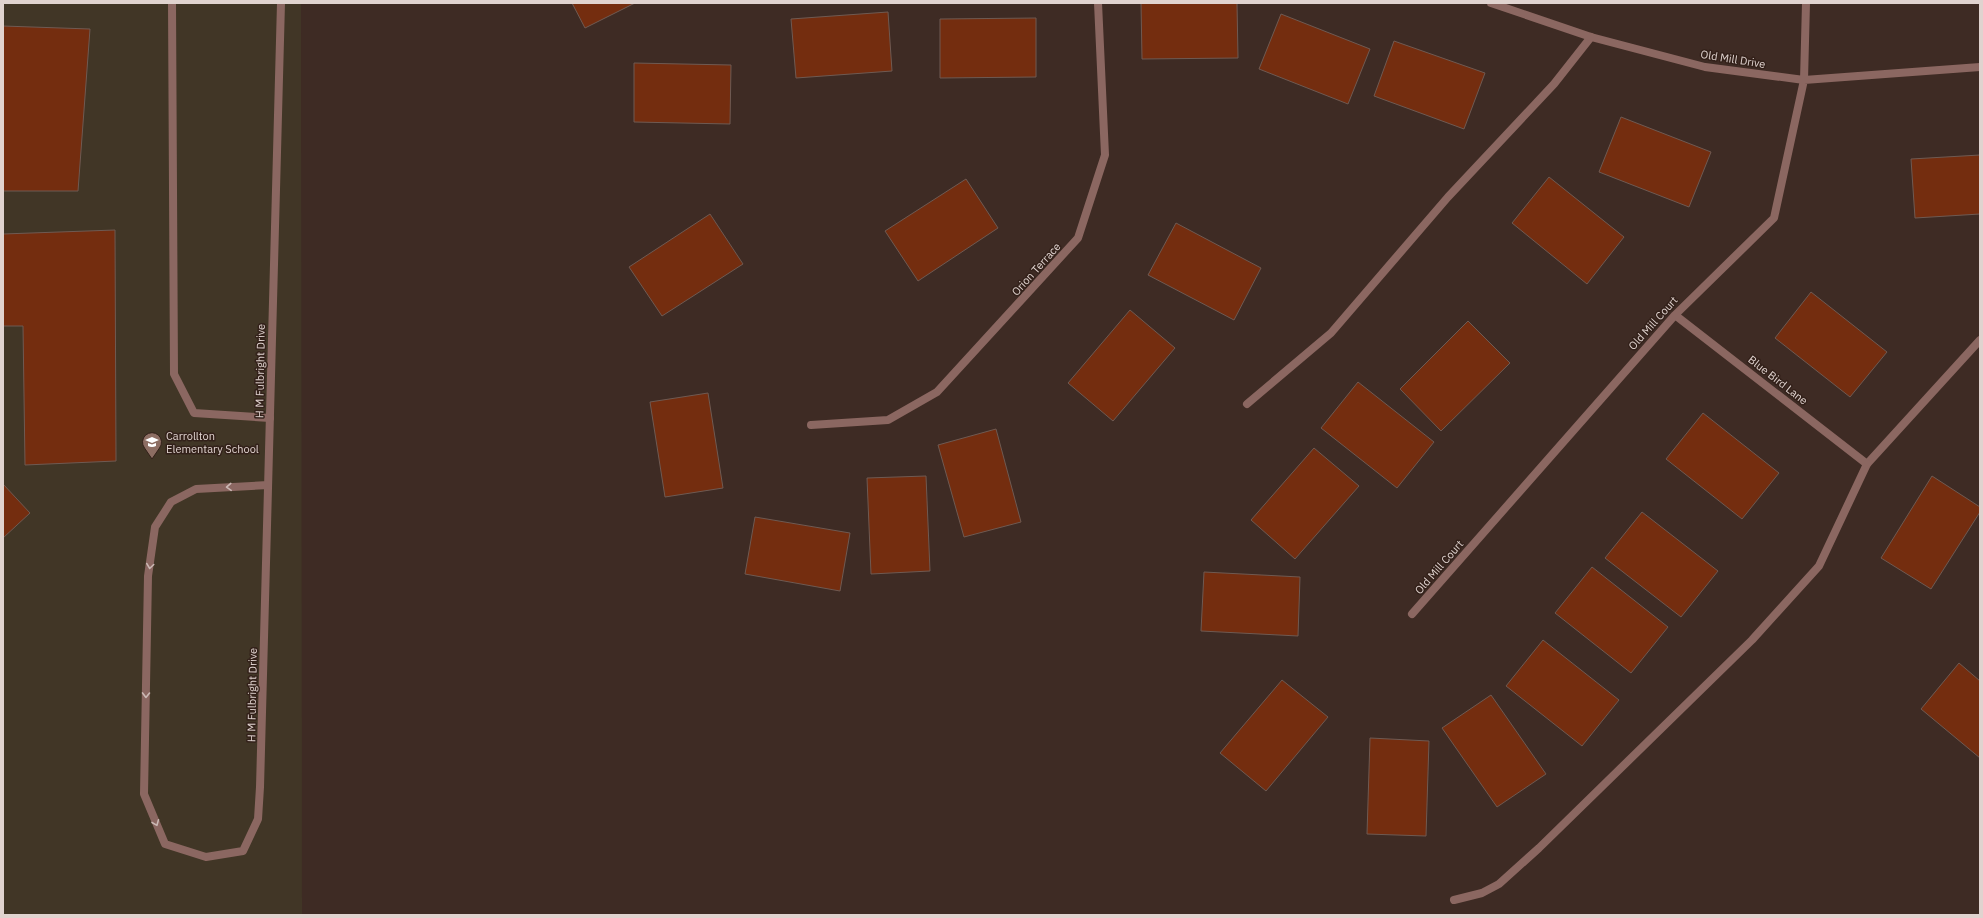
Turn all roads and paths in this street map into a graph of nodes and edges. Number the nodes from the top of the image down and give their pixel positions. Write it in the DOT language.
graph roads {
  1 [pos="172,3"];
  2 [pos="280,3"];
  3 [pos="1098,3"];
  4 [pos="1491,3"];
  5 [pos="1806,3"];
  6 [pos="1591,37"];
  7 [pos="1980,67"];
  8 [pos="1804,80"];
  9 [pos="1675,315"];
  10 [pos="1980,340"];
  11 [pos="1247,404"];
  12 [pos="270,418"];
  13 [pos="812,425"];
  14 [pos="1867,464"];
  15 [pos="268,485"];
  16 [pos="1412,614"];
  17 [pos="1454,900"];
  1 -- 12 [label="street"];
  2 -- 12 [label="street, H M Fulbright Drive"];
  3 -- 13 [label="street, Orion Terrace"];
  4 -- 6 [label="street, Old Mill Drive"];
  5 -- 8 [label="street, Old Mill Court"];
  6 -- 8 [label="street, Old Mill Drive"];
  6 -- 11 [label="street"];
  7 -- 8 [label="street, Old Mill Drive"];
  8 -- 9 [label="street, Old Mill Court"];
  9 -- 14 [label="street, Blue Bird Lane"];
  9 -- 16 [label="street, Old Mill Court"];
  10 -- 14 [label="street"];
  12 -- 15 [label="street, H M Fulbright Drive"];
  14 -- 17 [label="street"];
  15 -- 15 [label="street, H M Fulbright Drive, one-way"];
}
